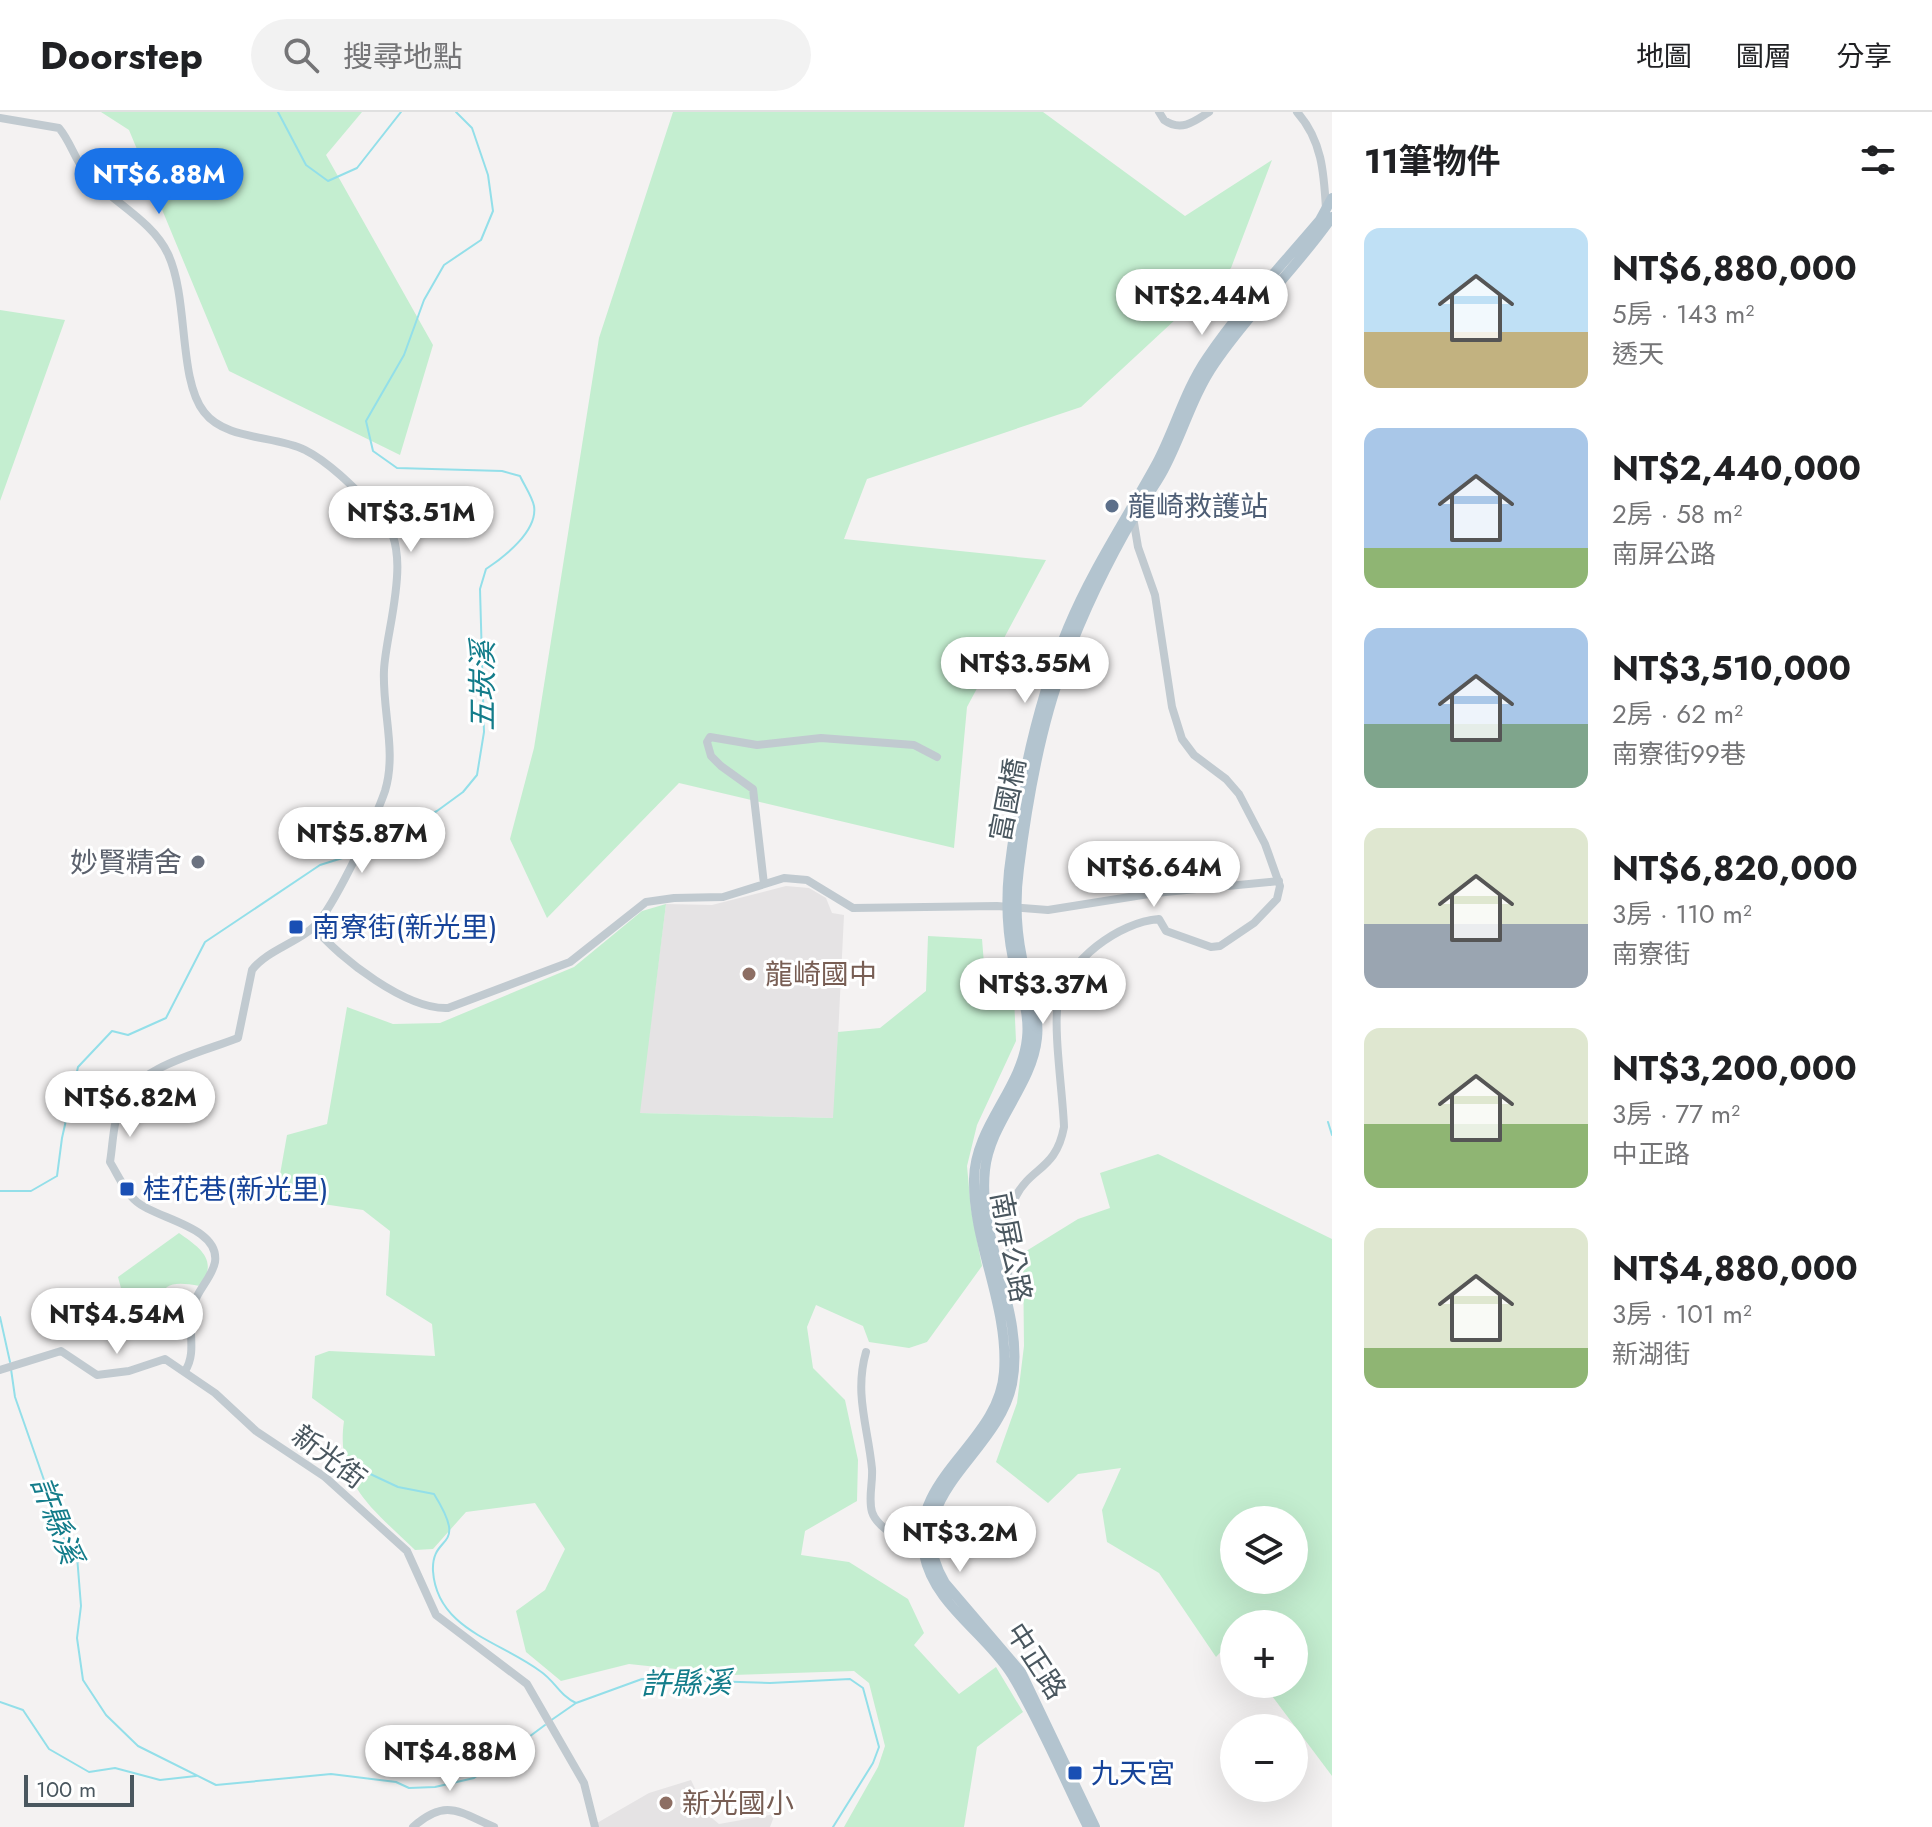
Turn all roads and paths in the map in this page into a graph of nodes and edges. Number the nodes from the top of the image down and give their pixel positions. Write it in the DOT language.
graph roads {
  1 [pos="1159,112"];
  2 [pos="1209,112"];
  3 [pos="1297,112"];
  4 [pos="0,118"];
  5 [pos="1332,198"];
  6 [pos="1330,214"];
  7 [pos="1130,514"];
  8 [pos="937,757"];
  9 [pos="1279,881"];
  10 [pos="764,884"];
  11 [pos="1013,889"];
  12 [pos="314,927"];
  13 [pos="1008,1313"];
  14 [pos="1003,1339"];
  15 [pos="866,1352"];
  16 [pos="0,1370"];
  17 [pos="185,1371"];
  18 [pos="927,1547"];
  19 [pos="413,1827"];
  20 [pos="494,1827"];
  21 [pos="595,1827"];
  22 [pos="1088,1827"];
  23 [pos="1095,1827"];
  1 -- 2 [label="street"];
  3 -- 6 [label="street"];
  4 -- 12 [label="street"];
  5 -- 6 [label="main road"];
  6 -- 7 [label="main road"];
  7 -- 9 [label="street"];
  7 -- 11 [label="main road, 富國橋"];
  8 -- 10 [label="street"];
  9 -- 10 [label="street"];
  9 -- 13 [label="street"];
  10 -- 12 [label="street"];
  11 -- 13 [label="main road, 南屏公路"];
  11 -- 14 [label="main road, 南屏公路"];
  12 -- 17 [label="street"];
  13 -- 14 [label="street"];
  13 -- 18 [label="main road, 中正路"];
  14 -- 18 [label="main road, 中正路"];
  15 -- 18 [label="street"];
  16 -- 17 [label="street, 新光街"];
  17 -- 21 [label="street, 新光街"];
  18 -- 22 [label="main road, 中正路"];
  18 -- 23 [label="main road, 中正路"];
  19 -- 20 [label="street"];
}
